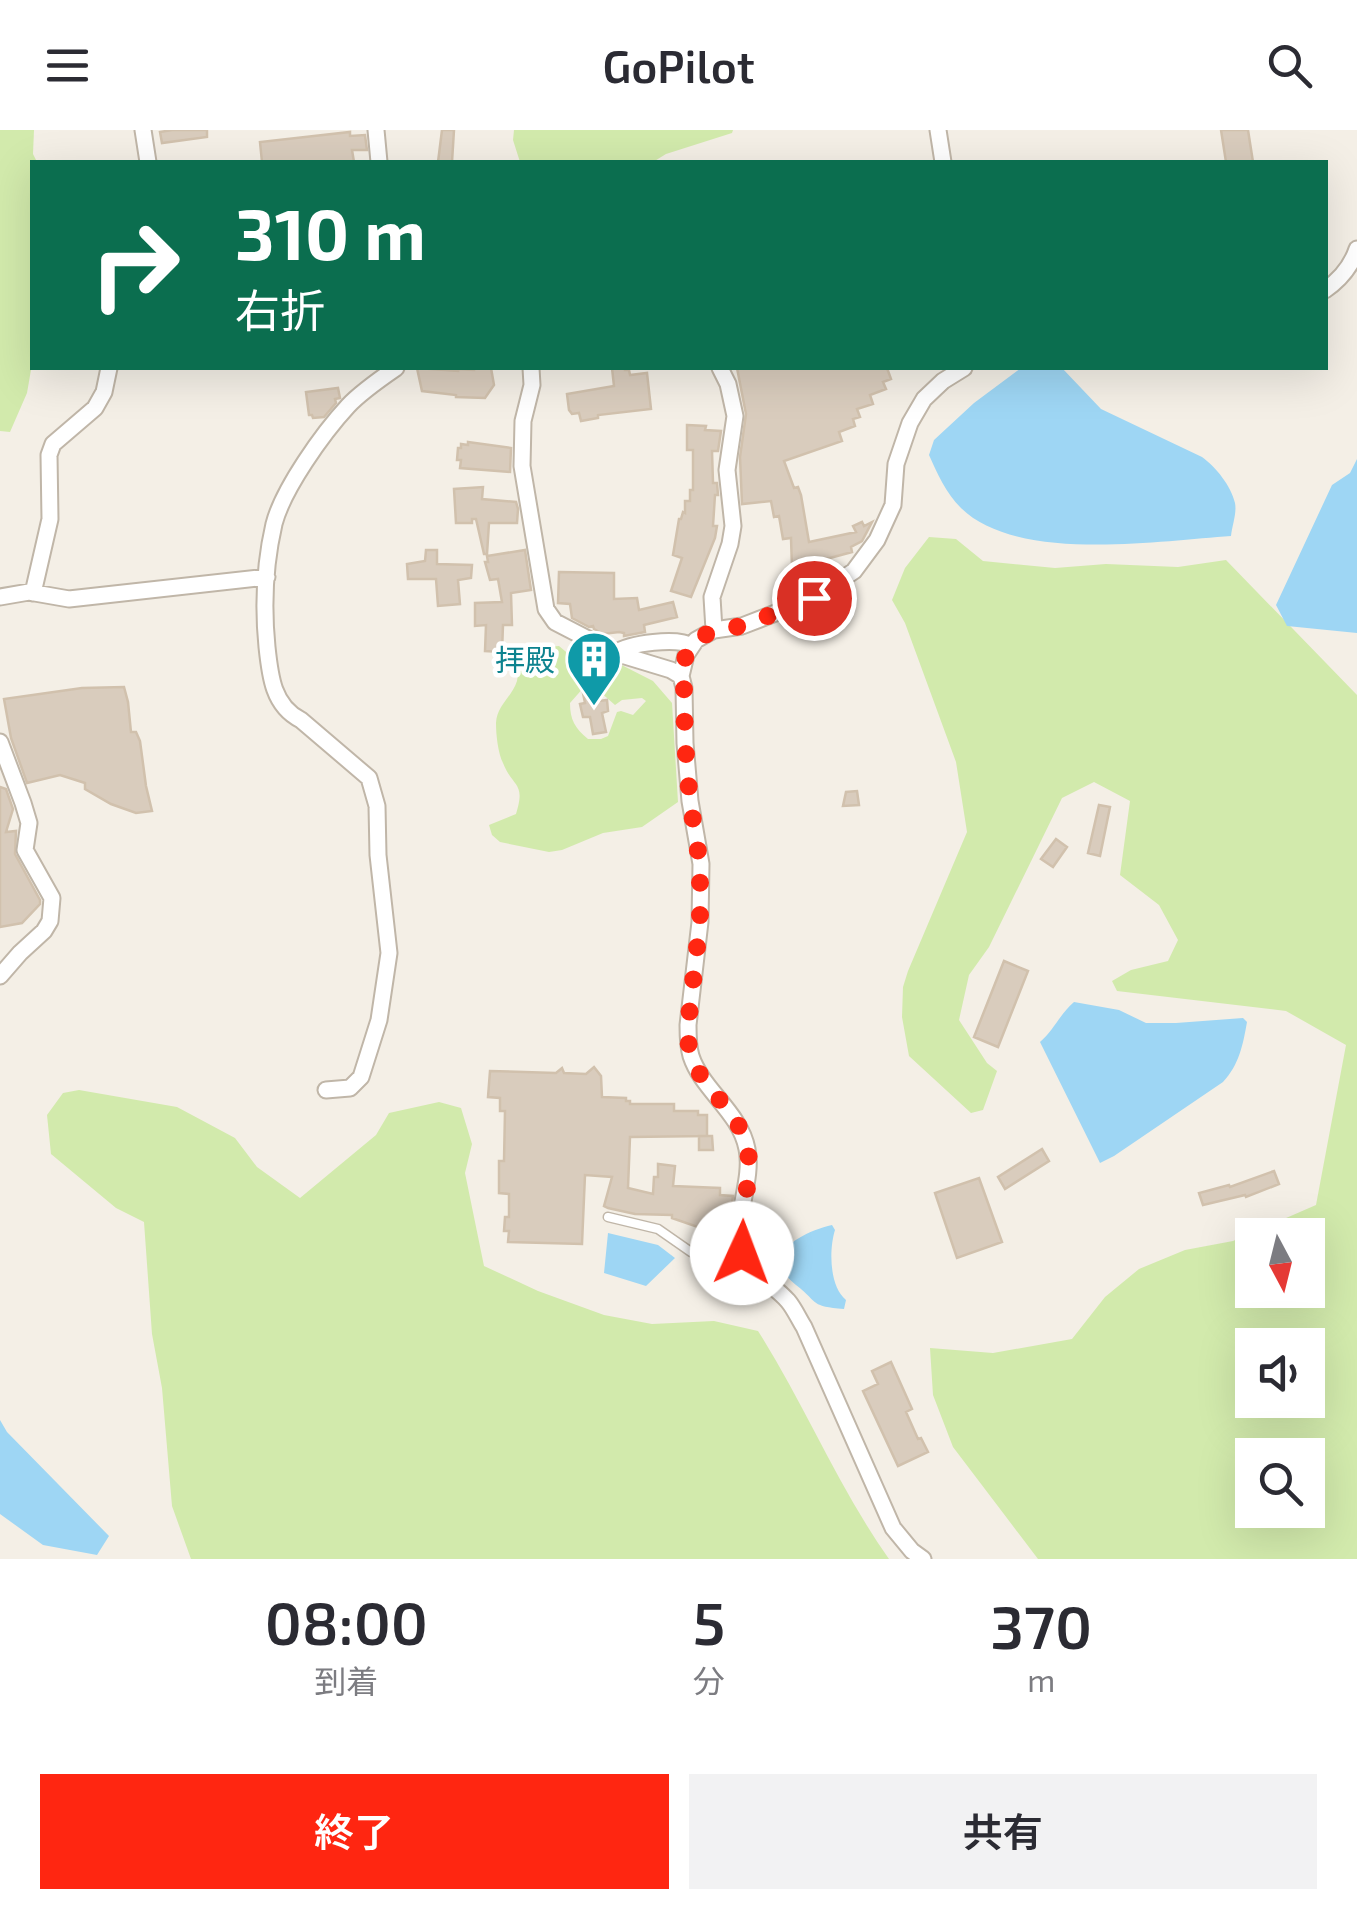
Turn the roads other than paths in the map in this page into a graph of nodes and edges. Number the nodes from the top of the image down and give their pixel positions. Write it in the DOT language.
graph roads {
  1 [pos="143,130"];
  2 [pos="376,130"];
  3 [pos="938,130"];
  4 [pos="148,160"];
  5 [pos="379,160"];
  6 [pos="943,160"];
  7 [pos="1357,250"];
  8 [pos="1328,288"];
  9 [pos="108,370"];
  10 [pos="393,370"];
  11 [pos="531,370"];
  12 [pos="721,370"];
  13 [pos="961,370"];
  14 [pos="266,577"];
  15 [pos="33,593"];
  16 [pos="0,597"];
  17 [pos="714,630"];
  18 [pos="692,646"];
  19 [pos="615,653"];
  20 [pos="681,676"];
  21 [pos="0,742"];
  22 [pos="0,976"];
  23 [pos="326,1090"];
  24 [pos="608,1217"];
  25 [pos="742,1253"];
  26 [pos="923,1559"];
  1 -- 4 [label="street"];
  2 -- 5 [label="street"];
  3 -- 6 [label="street"];
  7 -- 8 [label="street"];
  9 -- 15 [label="street"];
  10 -- 14 [label="street"];
  11 -- 19 [label="street"];
  12 -- 17 [label="street"];
  13 -- 17 [label="street"];
  14 -- 15 [label="street"];
  14 -- 23 [label="street"];
  15 -- 16 [label="street"];
  17 -- 18 [label="street"];
  18 -- 19 [label="street"];
  18 -- 20 [label="street"];
  19 -- 20 [label="street"];
  20 -- 25 [label="street"];
  21 -- 22 [label="street"];
  24 -- 25 [label="lane"];
  25 -- 26 [label="street"];
}
